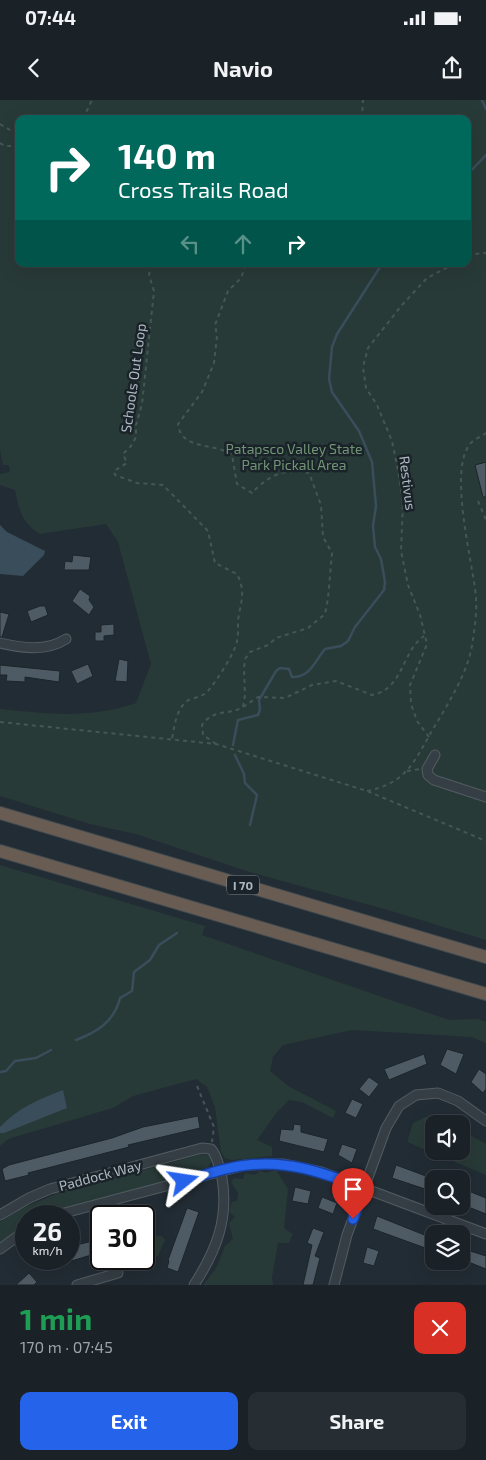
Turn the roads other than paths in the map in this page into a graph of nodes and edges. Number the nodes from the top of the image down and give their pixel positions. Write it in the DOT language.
graph roads {
  1 [pos="66,639"];
  2 [pos="0,643"];
  3 [pos="435,755"];
  4 [pos="486,798"];
  5 [pos="0,813"];
  6 [pos="0,851"];
  7 [pos="486,957"];
  8 [pos="486,994"];
  9 [pos="486,1121"];
  10 [pos="220,1171"];
  11 [pos="364,1188"];
  12 [pos="80,1209"];
  13 [pos="0,1215"];
  14 [pos="486,1234"];
  15 [pos="15,1238"];
  16 [pos="0,1249"];
  17 [pos="118,1273"];
  18 [pos="77,1285"];
  19 [pos="194,1285"];
  20 [pos="334,1285"];
  1 -- 2 [label="street"];
  3 -- 4 [label="street"];
  5 -- 7 [label="highway, I 70"];
  6 -- 8 [label="highway"];
  9 -- 11 [label="street"];
  10 -- 11 [label="street"];
  10 -- 12 [label="street"];
  10 -- 13 [label="street, Paddock Way"];
  10 -- 19 [label="street"];
  11 -- 14 [label="street"];
  11 -- 20 [label="street"];
  15 -- 16 [label="street"];
  17 -- 18 [label="street"];
}
